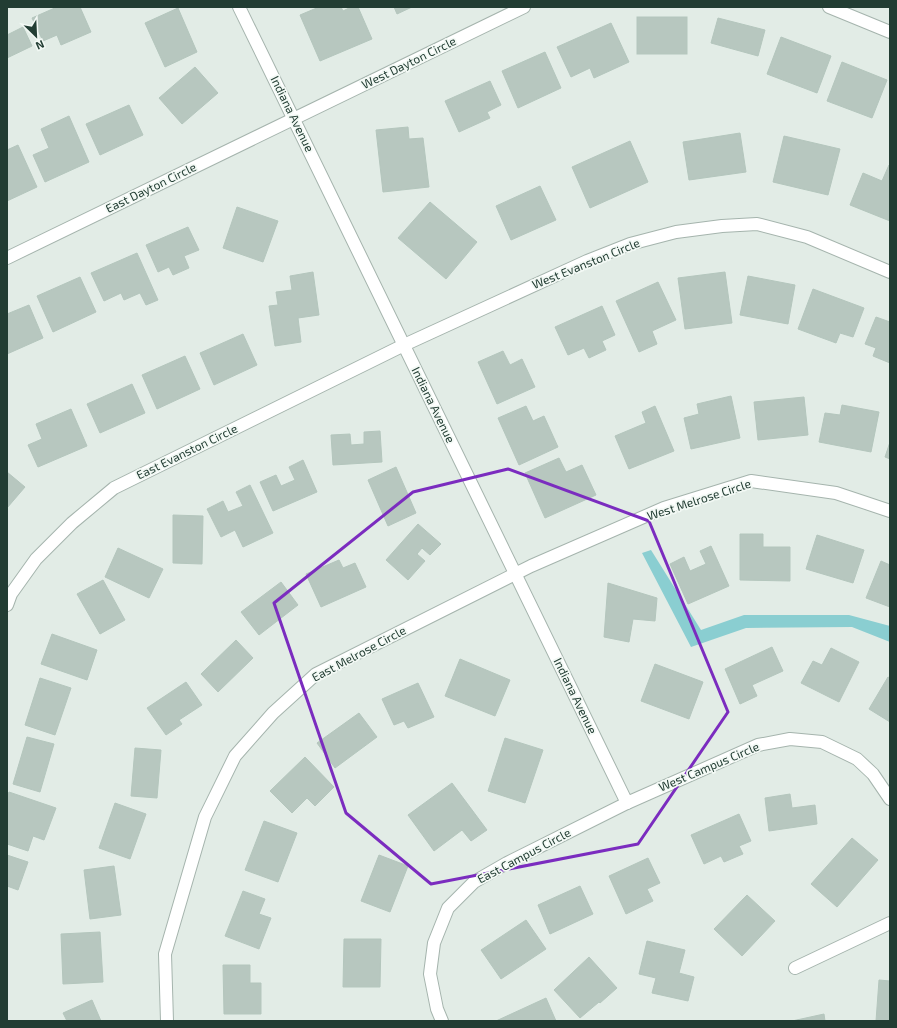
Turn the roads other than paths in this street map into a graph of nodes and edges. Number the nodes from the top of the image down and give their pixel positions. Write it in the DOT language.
graph roads {
  1 [pos="240,7"];
  2 [pos="524,7"];
  3 [pos="829,7"];
  4 [pos="890,32"];
  5 [pos="295,118"];
  6 [pos="7,258"];
  7 [pos="890,272"];
  8 [pos="404,345"];
  9 [pos="890,511"];
  10 [pos="515,573"];
  11 [pos="7,605"];
  12 [pos="890,799"];
  13 [pos="627,803"];
  14 [pos="890,923"];
  15 [pos="795,968"];
  16 [pos="167,1021"];
  17 [pos="442,1021"];
  1 -- 5 [label="street, Indiana Avenue"];
  2 -- 5 [label="street, West Dayton Circle"];
  3 -- 4 [label="street"];
  5 -- 6 [label="street, East Dayton Circle"];
  5 -- 8 [label="street, Indiana Avenue"];
  7 -- 8 [label="street, West Evanston Circle"];
  8 -- 10 [label="street, Indiana Avenue"];
  8 -- 11 [label="street, East Evanston Circle"];
  9 -- 10 [label="street, West Melrose Circle"];
  10 -- 13 [label="street, Indiana Avenue"];
  10 -- 16 [label="street, East Melrose Circle"];
  12 -- 13 [label="street, West Campus Circle"];
  13 -- 17 [label="street, East Campus Circle"];
  14 -- 15 [label="street"];
}
